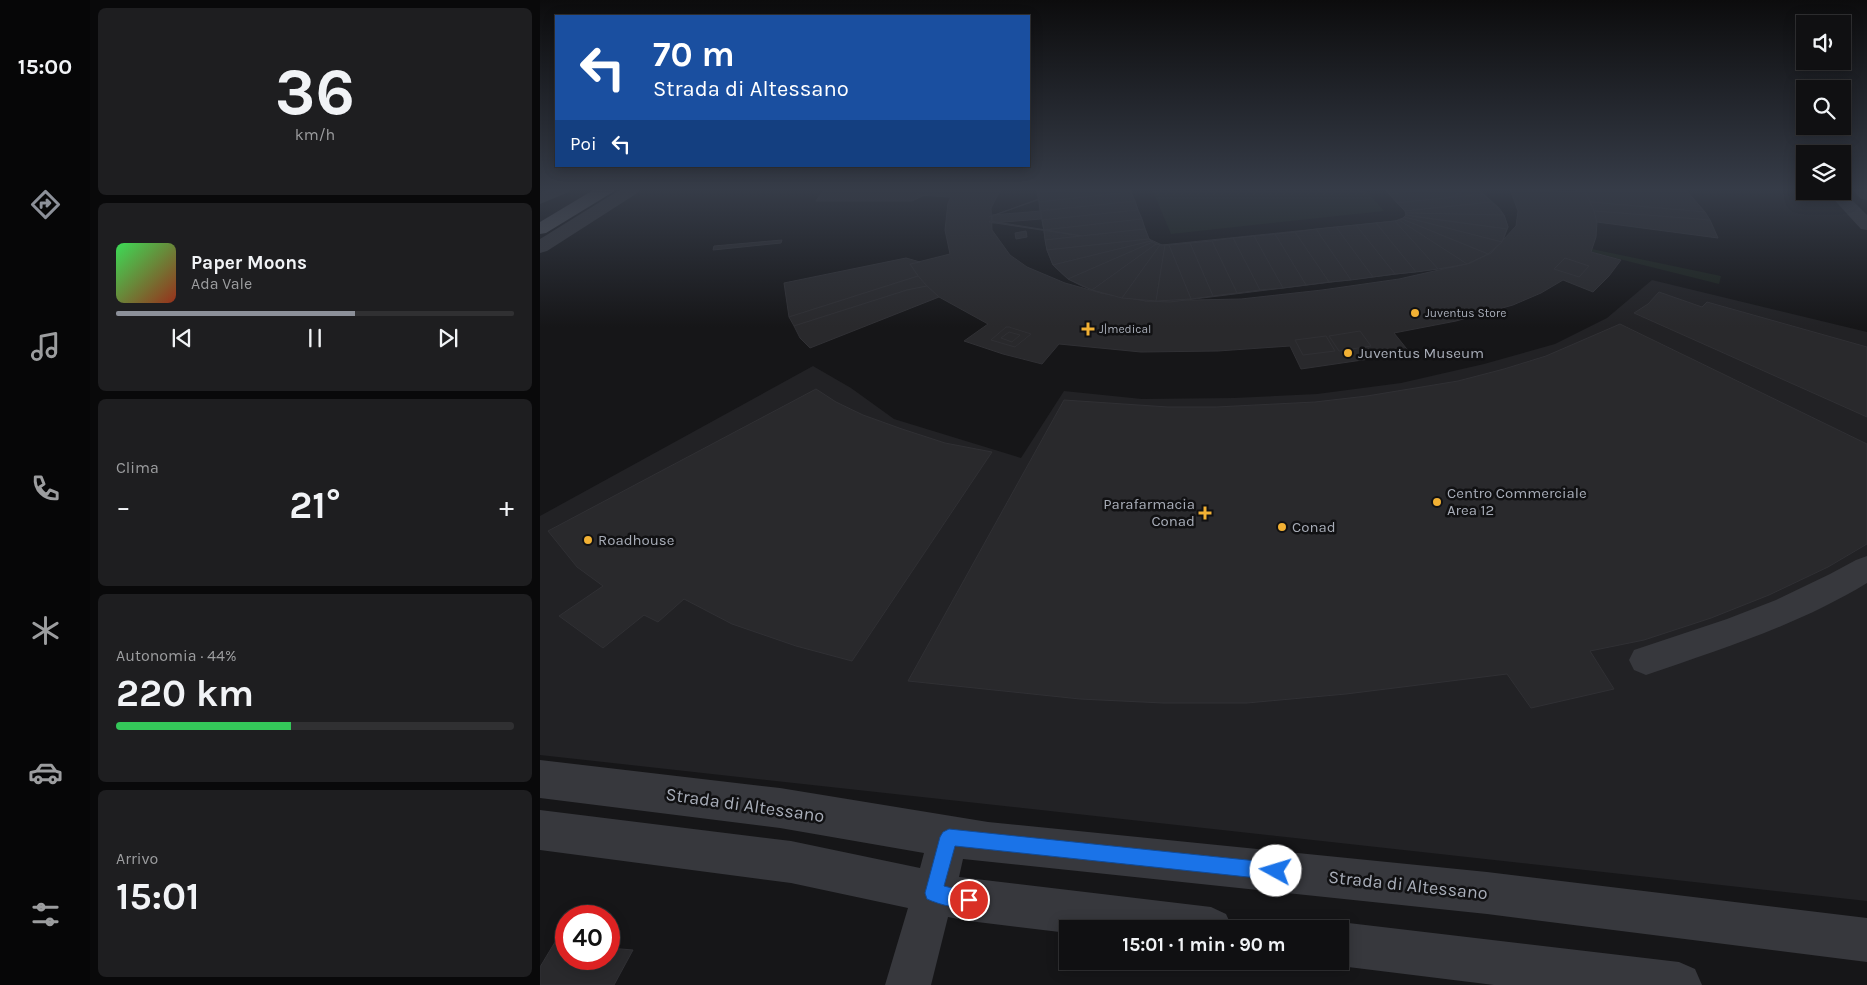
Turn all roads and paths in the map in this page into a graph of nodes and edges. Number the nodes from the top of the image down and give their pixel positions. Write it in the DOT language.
graph roads {
  1 [pos="559,235"];
  2 [pos="540,247"];
  3 [pos="1867,568"];
  4 [pos="1646,660"];
  5 [pos="540,779"];
  6 [pos="540,830"];
  7 [pos="949,837"];
  8 [pos="934,893"];
  9 [pos="1136,920"];
  10 [pos="1867,940"];
  11 [pos="1349,945"];
  12 [pos="908,985"];
  13 [pos="1679,985"];
  1 -- 2 [label="street"];
  3 -- 4 [label="street"];
  5 -- 7 [label="street, Strada di Altessano"];
  6 -- 8 [label="street"];
  7 -- 8 [label="street"];
  7 -- 10 [label="street, Strada di Altessano"];
  8 -- 9 [label="street"];
  8 -- 12 [label="street"];
  11 -- 13 [label="street"];
}
